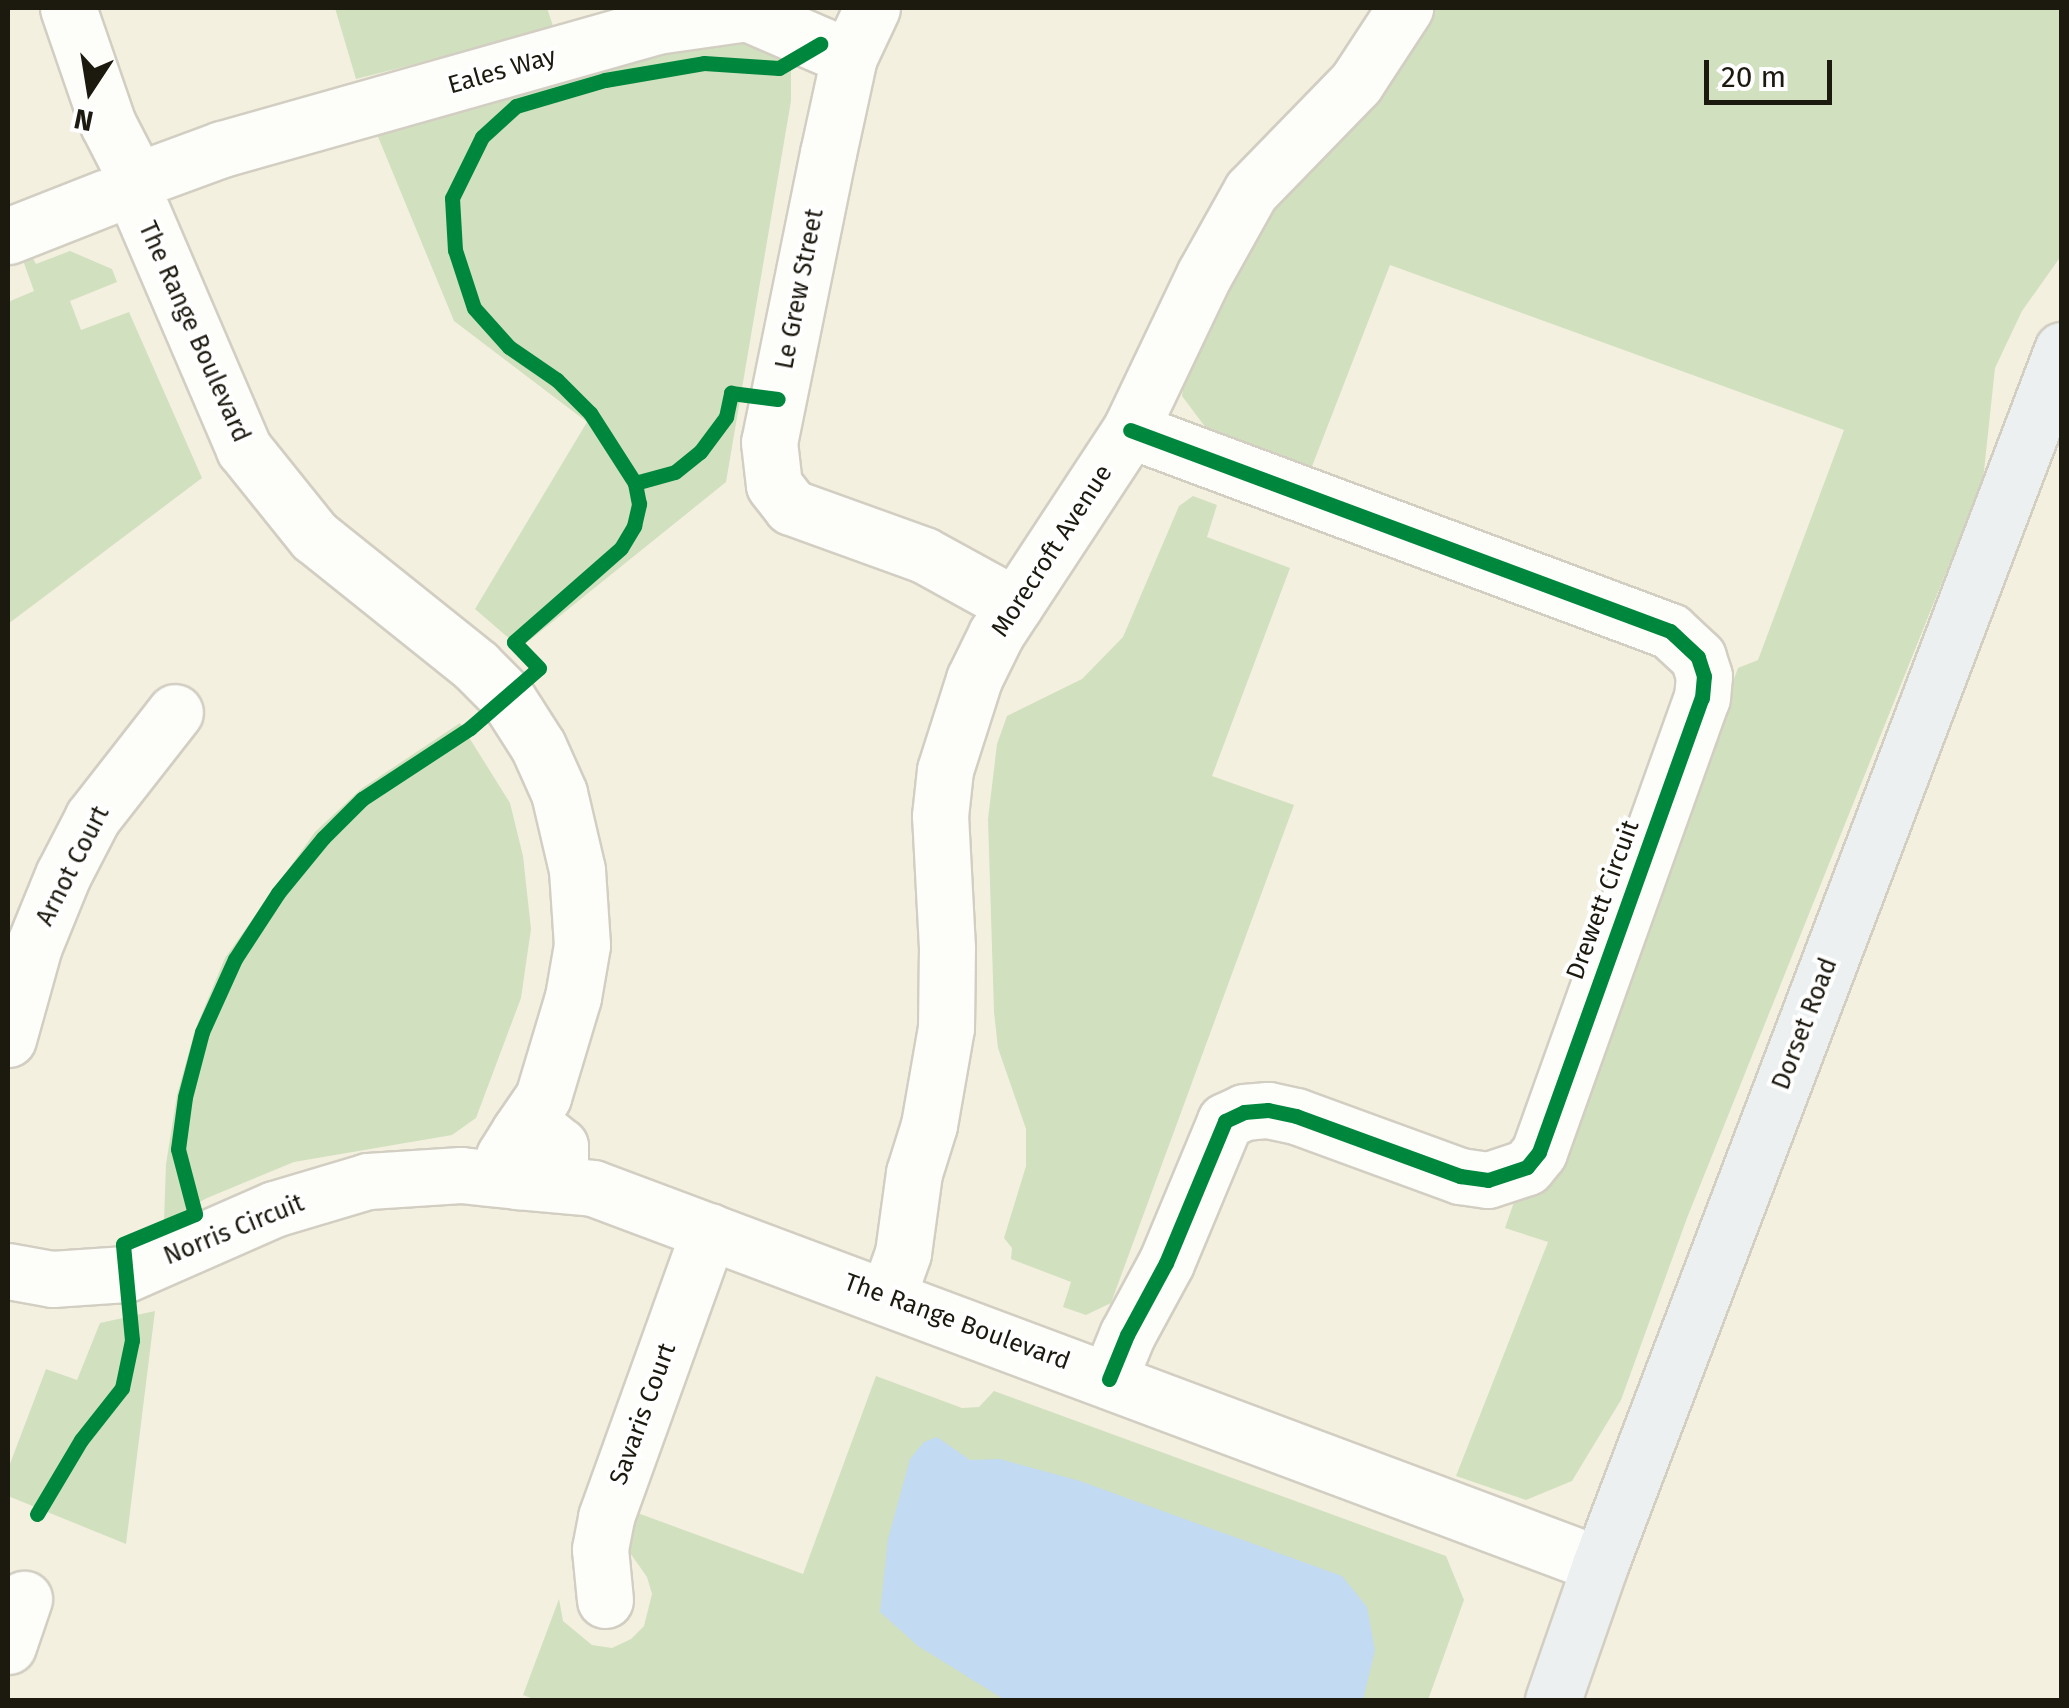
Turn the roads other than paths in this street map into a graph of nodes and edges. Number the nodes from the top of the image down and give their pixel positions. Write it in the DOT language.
graph roads {
  1 [pos="68,8"];
  2 [pos="872,8"];
  3 [pos="1405,8"];
  4 [pos="572,28"];
  5 [pos="849,57"];
  6 [pos="133,186"];
  7 [pos="8,236"];
  8 [pos="2062,350"];
  9 [pos="1130,430"];
  10 [pos="1015,605"];
  11 [pos="175,712"];
  12 [pos="8,1039"];
  13 [pos="543,1150"];
  14 [pos="709,1231"];
  15 [pos="8,1271"];
  16 [pos="874,1290"];
  17 [pos="1122,1383"];
  18 [pos="1600,1565"];
  19 [pos="605,1600"];
  20 [pos="1553,1700"];
  1 -- 6 [label="street, The Range Boulevard"];
  2 -- 5 [label="street, Le Grew Street"];
  3 -- 9 [label="street, Morecroft Avenue"];
  4 -- 5 [label="street, Eales Way"];
  4 -- 6 [label="street, Eales Way"];
  5 -- 10 [label="street, Le Grew Street"];
  6 -- 7 [label="street, Eales Way"];
  6 -- 13 [label="street, The Range Boulevard"];
  8 -- 18 [label="main road, Dorset Road"];
  9 -- 10 [label="street, Morecroft Avenue"];
  9 -- 17 [label="street, Drewett Circuit"];
  10 -- 16 [label="street, Morecroft Avenue"];
  11 -- 12 [label="street, Arnot Court"];
  13 -- 14 [label="street, The Range Boulevard"];
  13 -- 15 [label="street, Norris Circuit"];
  14 -- 16 [label="street, The Range Boulevard"];
  14 -- 19 [label="street, Savaris Court"];
  16 -- 17 [label="street, The Range Boulevard"];
  17 -- 18 [label="street, The Range Boulevard"];
  18 -- 20 [label="main road, Dorset Road"];
}
